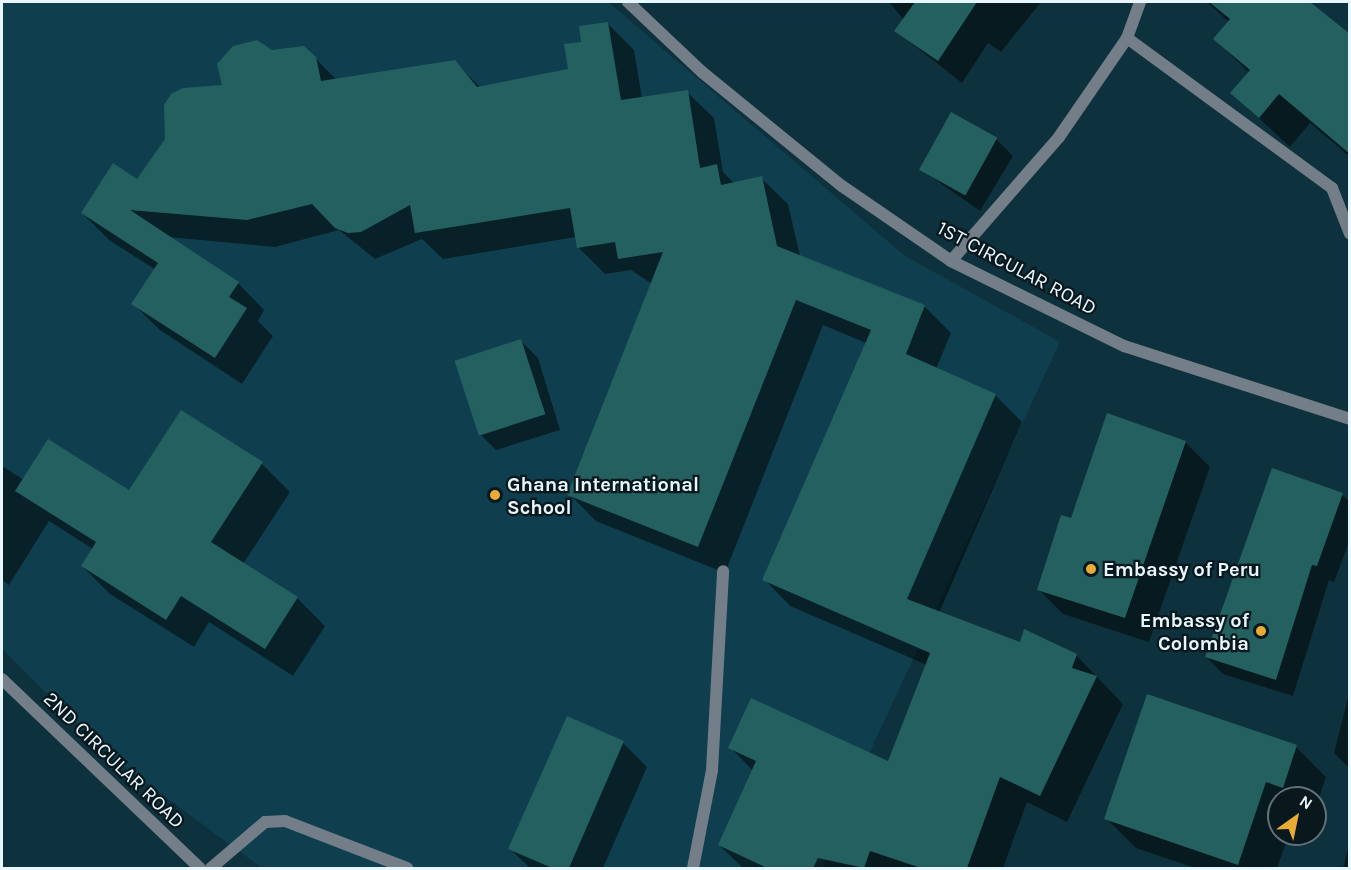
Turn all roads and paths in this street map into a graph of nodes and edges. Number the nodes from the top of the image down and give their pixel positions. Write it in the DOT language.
graph roads {
  1 [pos="628,2"];
  2 [pos="1140,2"];
  3 [pos="1127,38"];
  4 [pos="1350,234"];
  5 [pos="951,261"];
  6 [pos="1350,419"];
  7 [pos="723,571"];
  8 [pos="2,680"];
  9 [pos="200,868"];
  10 [pos="212,868"];
  11 [pos="407,868"];
  12 [pos="693,868"];
  1 -- 5 [label="street, 1ST CIRCULAR ROAD"];
  2 -- 3 [label="street"];
  3 -- 4 [label="street"];
  3 -- 5 [label="street"];
  5 -- 6 [label="street, 1ST CIRCULAR ROAD"];
  7 -- 12 [label="street"];
  8 -- 9 [label="street, 2ND CIRCULAR ROAD"];
  10 -- 11 [label="street"];
}
